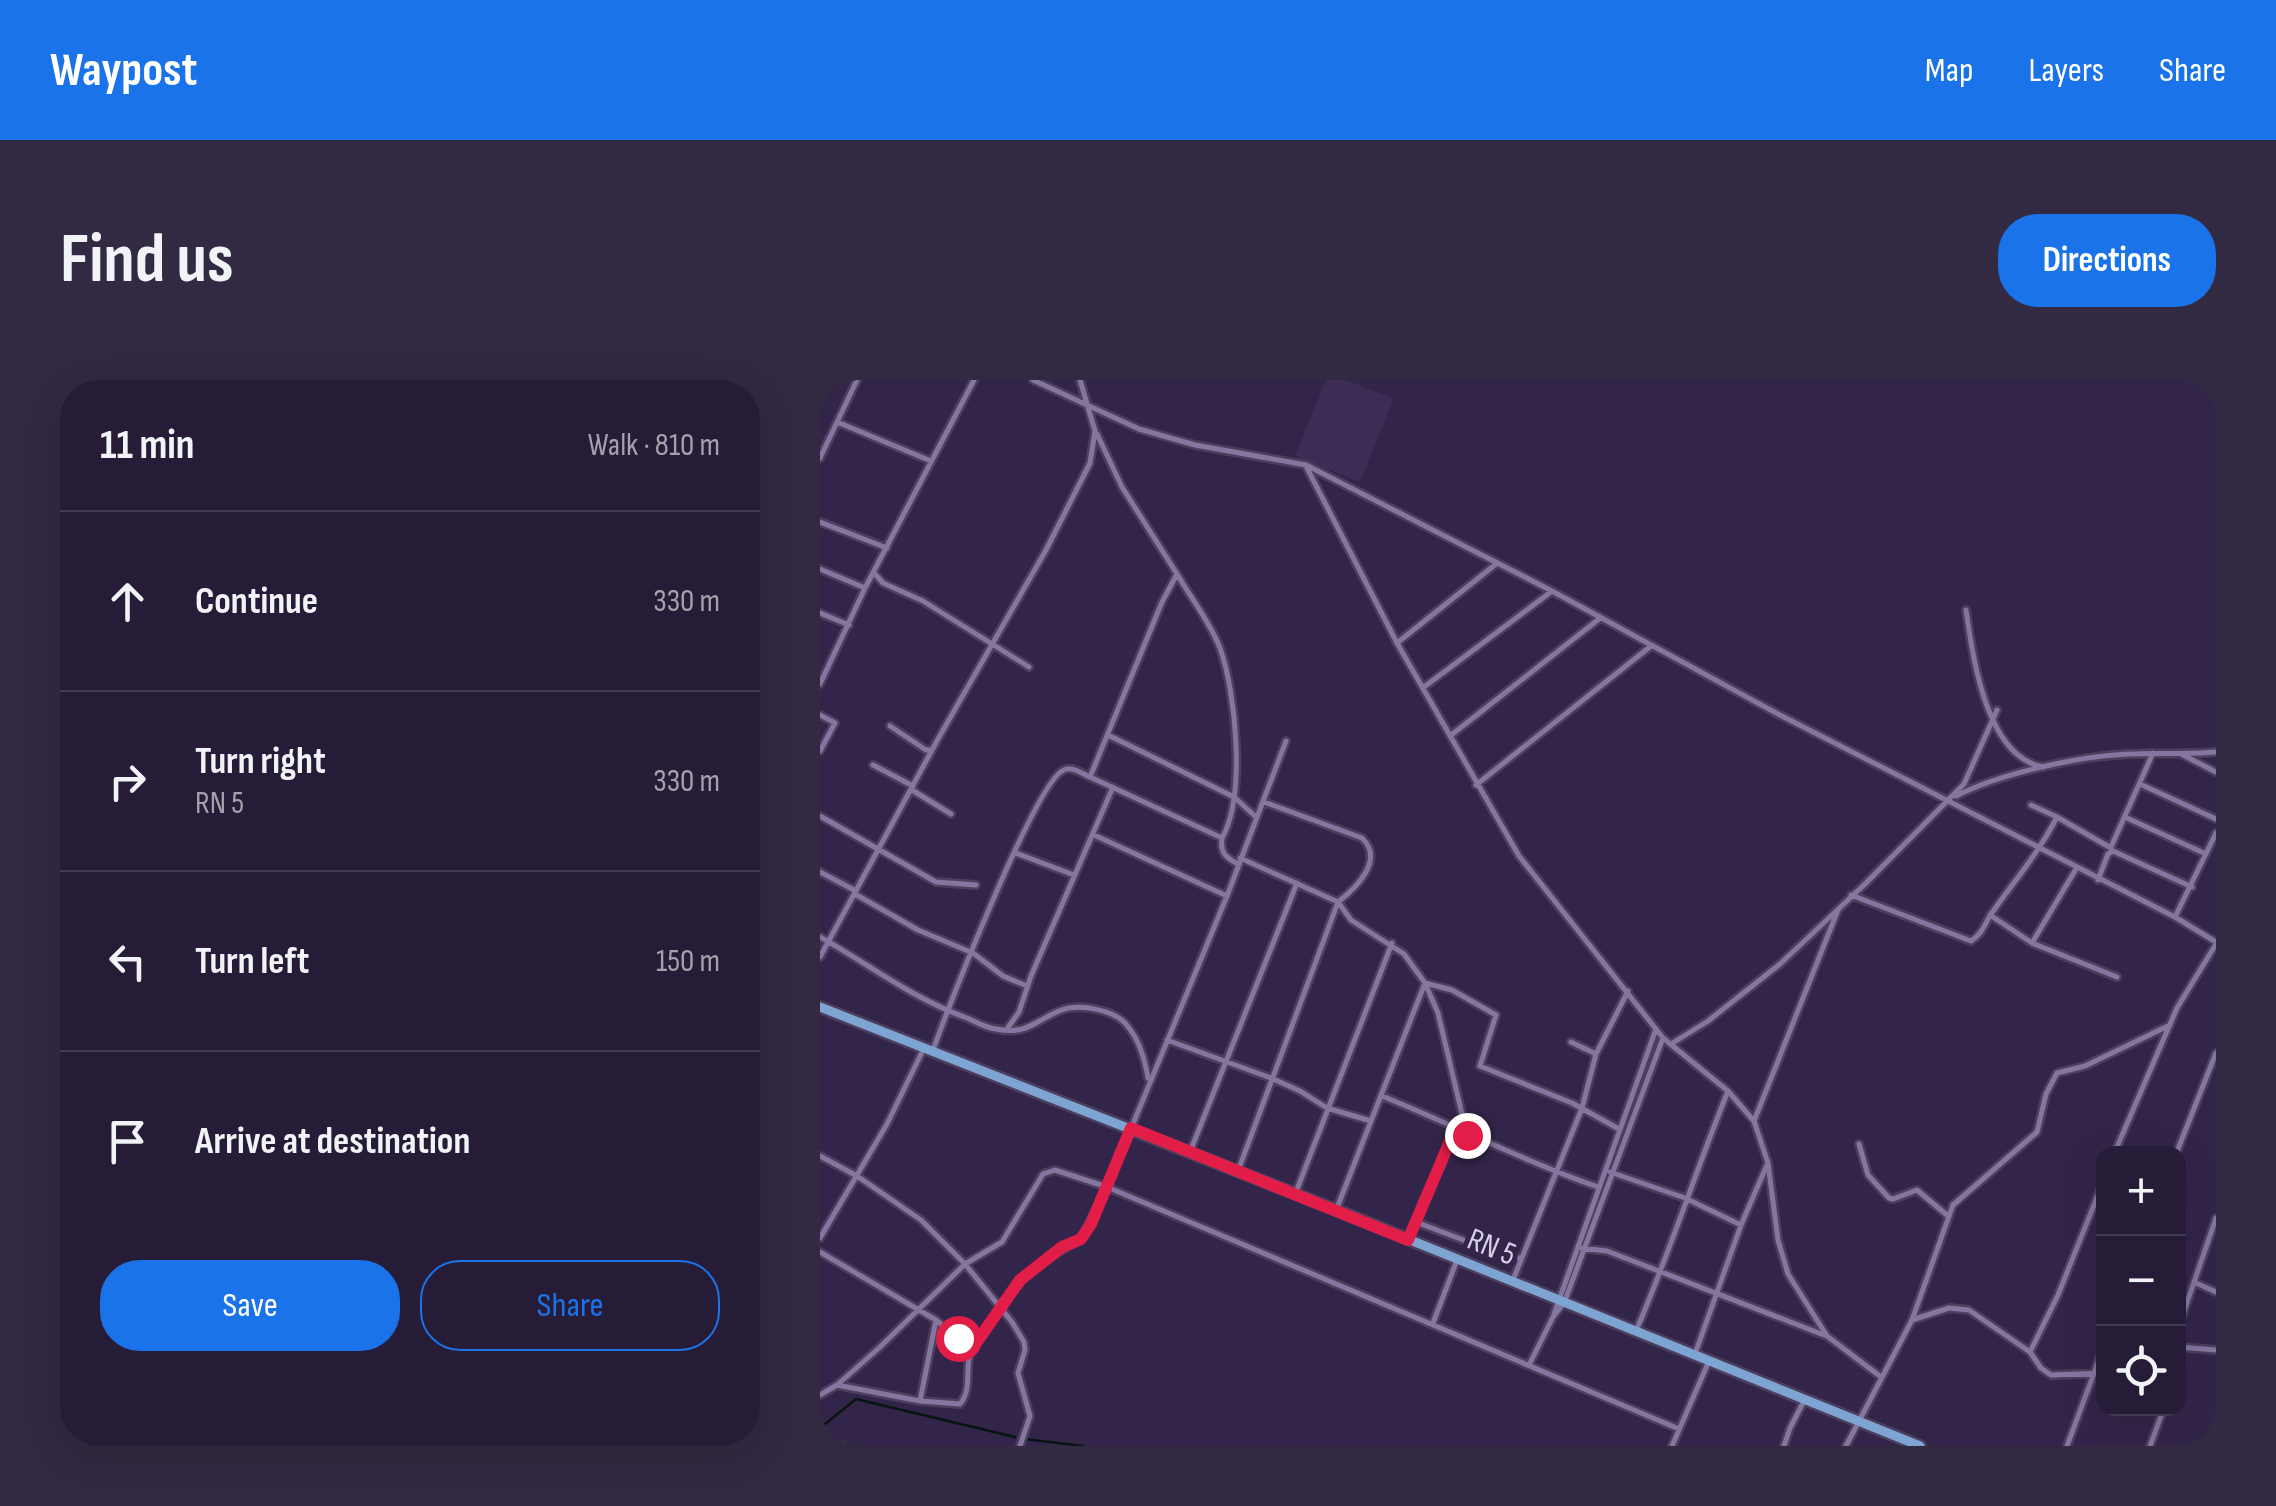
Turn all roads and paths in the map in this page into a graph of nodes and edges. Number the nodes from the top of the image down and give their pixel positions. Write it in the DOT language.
graph roads {
  1 [pos="857,380"];
  2 [pos="974,380"];
  3 [pos="1033,380"];
  4 [pos="1080,380"];
  5 [pos="1087,407"];
  6 [pos="837,422"];
  7 [pos="1095,431"];
  8 [pos="820,458"];
  9 [pos="931,461"];
  10 [pos="1306,465"];
  11 [pos="820,522"];
  12 [pos="887,548"];
  13 [pos="1496,564"];
  14 [pos="820,570"];
  15 [pos="875,574"];
  16 [pos="1177,574"];
  17 [pos="865,588"];
  18 [pos="1552,591"];
  19 [pos="1966,610"];
  20 [pos="820,613"];
  21 [pos="1598,618"];
  22 [pos="849,625"];
  23 [pos="1397,643"];
  24 [pos="992,644"];
  25 [pos="1652,646"];
  26 [pos="820,660"];
  27 [pos="831,664"];
  28 [pos="1029,667"];
  29 [pos="820,684"];
  30 [pos="1424,688"];
  31 [pos="1997,710"];
  32 [pos="820,715"];
  33 [pos="1991,718"];
  34 [pos="890,726"];
  35 [pos="1108,735"];
  36 [pos="1450,736"];
  37 [pos="1286,741"];
  38 [pos="932,750"];
  39 [pos="820,752"];
  40 [pos="2216,752"];
  41 [pos="2152,753"];
  42 [pos="2181,754"];
  43 [pos="873,765"];
  44 [pos="2047,768"];
  45 [pos="2216,772"];
  46 [pos="1090,776"];
  47 [pos="2140,784"];
  48 [pos="1476,785"];
  49 [pos="1114,787"];
  50 [pos="912,788"];
  51 [pos="1234,797"];
  52 [pos="1949,800"];
  53 [pos="1262,801"];
  54 [pos="2031,805"];
  55 [pos="952,814"];
  56 [pos="820,816"];
  57 [pos="1256,817"];
  58 [pos="2057,818"];
  59 [pos="2126,818"];
  60 [pos="2216,819"];
  61 [pos="2216,833"];
  62 [pos="1094,835"];
  63 [pos="1222,838"];
  64 [pos="2040,850"];
  65 [pos="878,851"];
  66 [pos="2109,851"];
  67 [pos="1015,853"];
  68 [pos="2206,854"];
  69 [pos="1239,861"];
  70 [pos="2076,868"];
  71 [pos="820,872"];
  72 [pos="1074,876"];
  73 [pos="2098,880"];
  74 [pos="1297,883"];
  75 [pos="976,885"];
  76 [pos="2192,887"];
  77 [pos="856,893"];
  78 [pos="1227,896"];
  79 [pos="1851,896"];
  80 [pos="1338,902"];
  81 [pos="1839,906"];
  82 [pos="1990,915"];
  83 [pos="2175,918"];
  84 [pos="820,937"];
  85 [pos="829,942"];
  86 [pos="1392,943"];
  87 [pos="2032,943"];
  88 [pos="2216,943"];
  89 [pos="973,953"];
  90 [pos="820,957"];
  91 [pos="980,961"];
  92 [pos="967,967"];
  93 [pos="2117,977"];
  94 [pos="1425,983"];
  95 [pos="1026,988"];
  96 [pos="1628,991"];
  97 [pos="820,1007"];
  98 [pos="948,1012"];
  99 [pos="2170,1025"];
  100 [pos="1656,1028"];
  101 [pos="1006,1029"];
  102 [pos="1663,1038"];
  103 [pos="1166,1040"];
  104 [pos="1571,1042"];
  105 [pos="1671,1044"];
  106 [pos="929,1048"];
  107 [pos="2216,1053"];
  108 [pos="1596,1054"];
  109 [pos="1227,1061"];
  110 [pos="1271,1078"];
  111 [pos="1148,1080"];
  112 [pos="1728,1091"];
  113 [pos="1382,1096"];
  114 [pos="1327,1108"];
  115 [pos="1582,1108"];
  116 [pos="1371,1120"];
  117 [pos="1754,1120"];
  118 [pos="1456,1127"];
  119 [pos="1131,1128"];
  120 [pos="1619,1130"];
  121 [pos="1467,1135"];
  122 [pos="1858,1144"];
  123 [pos="2117,1146"];
  124 [pos="2179,1146"];
  125 [pos="1190,1152"];
  126 [pos="820,1156"];
  127 [pos="1768,1162"];
  128 [pos="1238,1171"];
  129 [pos="1608,1171"];
  130 [pos="1558,1173"];
  131 [pos="857,1176"];
  132 [pos="1107,1187"];
  133 [pos="1598,1187"];
  134 [pos="1295,1194"];
  135 [pos="1685,1198"];
  136 [pos="2096,1200"];
  137 [pos="1336,1210"];
  138 [pos="1948,1216"];
  139 [pos="1416,1222"];
  140 [pos="2215,1222"];
  141 [pos="1741,1225"];
  142 [pos="820,1238"];
  143 [pos="1408,1240"];
  144 [pos="1580,1247"];
  145 [pos="820,1252"];
  146 [pos="1520,1258"];
  147 [pos="1457,1259"];
  148 [pos="964,1264"];
  149 [pos="1660,1274"];
  150 [pos="1512,1282"];
  151 [pos="2195,1282"];
  152 [pos="2216,1292"];
  153 [pos="1716,1295"];
  154 [pos="1561,1302"];
  155 [pos="918,1309"];
  156 [pos="1000,1309"];
  157 [pos="936,1320"];
  158 [pos="1912,1320"];
  159 [pos="1433,1323"];
  160 [pos="2179,1326"];
  161 [pos="1636,1331"];
  162 [pos="1827,1336"];
  163 [pos="974,1346"];
  164 [pos="2186,1348"];
  165 [pos="2216,1350"];
  166 [pos="2030,1352"];
  167 [pos="1695,1354"];
  168 [pos="1709,1361"];
  169 [pos="1529,1365"];
  170 [pos="2096,1367"];
  171 [pos="2096,1374"];
  172 [pos="2093,1375"];
  173 [pos="1881,1377"];
  174 [pos="837,1385"];
  175 [pos="820,1395"];
  176 [pos="1806,1399"];
  177 [pos="920,1401"];
  178 [pos="2161,1416"];
  179 [pos="1859,1421"];
  180 [pos="1679,1428"];
  181 [pos="822,1440"];
  182 [pos="842,1446"];
  183 [pos="1020,1446"];
  184 [pos="1672,1446"];
  185 [pos="1784,1446"];
  186 [pos="1846,1446"];
  187 [pos="1920,1446"];
  188 [pos="2066,1446"];
  189 [pos="2150,1446"];
  1 -- 6 [label="street"];
  2 -- 9 [label="street"];
  3 -- 5 [label="street"];
  4 -- 5 [label="street"];
  5 -- 7 [label="street"];
  5 -- 10 [label="street"];
  6 -- 8 [label="street"];
  6 -- 9 [label="street"];
  7 -- 16 [label="street"];
  7 -- 24 [label="street"];
  9 -- 12 [label="street"];
  10 -- 13 [label="street"];
  10 -- 23 [label="street"];
  11 -- 12 [label="street"];
  12 -- 15 [label="street"];
  13 -- 18 [label="street"];
  13 -- 23 [label="street"];
  14 -- 17 [label="street"];
  15 -- 17 [label="street"];
  15 -- 24 [label="street"];
  16 -- 35 [label="street"];
  16 -- 51 [label="street"];
  17 -- 22 [label="street"];
  18 -- 21 [label="street"];
  18 -- 30 [label="street"];
  19 -- 33 [label="street"];
  20 -- 22 [label="street"];
  21 -- 25 [label="street"];
  21 -- 36 [label="street"];
  22 -- 27 [label="street"];
  23 -- 30 [label="street"];
  24 -- 28 [label="street"];
  24 -- 38 [label="street"];
  25 -- 48 [label="street"];
  25 -- 52 [label="street"];
  26 -- 27 [label="street"];
  27 -- 29 [label="street"];
  30 -- 36 [label="street"];
  31 -- 33 [label="street"];
  32 -- 39 [label="street"];
  33 -- 44 [label="street"];
  33 -- 52 [label="street"];
  34 -- 38 [label="street"];
  35 -- 46 [label="street"];
  35 -- 51 [label="street"];
  36 -- 48 [label="street"];
  37 -- 53 [label="street"];
  38 -- 50 [label="street"];
  40 -- 42 [label="street"];
  41 -- 42 [label="street"];
  41 -- 44 [label="street"];
  41 -- 47 [label="street"];
  42 -- 45 [label="street"];
  43 -- 50 [label="street"];
  44 -- 52 [label="street"];
  46 -- 49 [label="street"];
  46 -- 67 [label="street"];
  47 -- 59 [label="street"];
  47 -- 60 [label="street"];
  48 -- 96 [label="street"];
  49 -- 62 [label="street"];
  49 -- 63 [label="street"];
  50 -- 55 [label="street"];
  50 -- 65 [label="street"];
  51 -- 57 [label="street"];
  51 -- 63 [label="street"];
  52 -- 64 [label="street"];
  52 -- 79 [label="street"];
  53 -- 57 [label="street"];
  53 -- 80 [label="street"];
  54 -- 58 [label="street"];
  56 -- 65 [label="street"];
  57 -- 69 [label="street"];
  58 -- 64 [label="street"];
  58 -- 66 [label="street"];
  59 -- 66 [label="street"];
  59 -- 68 [label="street"];
  61 -- 68 [label="street"];
  62 -- 72 [label="street"];
  62 -- 78 [label="street"];
  63 -- 69 [label="street"];
  64 -- 70 [label="street"];
  64 -- 82 [label="street"];
  65 -- 75 [label="street"];
  65 -- 77 [label="street"];
  66 -- 73 [label="street"];
  66 -- 76 [label="street"];
  67 -- 72 [label="street"];
  67 -- 89 [label="street"];
  68 -- 76 [label="street"];
  69 -- 74 [label="street"];
  69 -- 78 [label="street"];
  70 -- 73 [label="street"];
  70 -- 87 [label="street"];
  71 -- 77 [label="street"];
  72 -- 95 [label="street"];
  73 -- 83 [label="street"];
  74 -- 80 [label="street"];
  74 -- 109 [label="street"];
  76 -- 83 [label="street"];
  77 -- 85 [label="street"];
  77 -- 89 [label="street"];
  78 -- 103 [label="street"];
  79 -- 81 [label="street"];
  79 -- 82 [label="street"];
  80 -- 86 [label="street"];
  80 -- 110 [label="street"];
  81 -- 105 [label="street"];
  81 -- 117 [label="street"];
  82 -- 87 [label="street"];
  83 -- 88 [label="street"];
  84 -- 85 [label="street"];
  85 -- 90 [label="street"];
  85 -- 98 [label="street"];
  86 -- 94 [label="street"];
  86 -- 114 [label="street"];
  87 -- 93 [label="street"];
  88 -- 99 [label="street"];
  89 -- 91 [label="street"];
  89 -- 92 [label="street"];
  91 -- 92 [label="street"];
  91 -- 95 [label="street"];
  92 -- 98 [label="street"];
  94 -- 113 [label="street"];
  94 -- 115 [label="street"];
  94 -- 121 [label="street"];
  95 -- 101 [label="street"];
  96 -- 100 [label="street"];
  96 -- 108 [label="street"];
  97 -- 106 [label="main road, RN 5 / RN 5"];
  98 -- 101 [label="street"];
  98 -- 106 [label="street"];
  99 -- 123 [label="street"];
  99 -- 138 [label="street"];
  100 -- 102 [label="street"];
  100 -- 120 [label="street"];
  101 -- 111 [label="street"];
  102 -- 105 [label="street"];
  102 -- 129 [label="street"];
  103 -- 109 [label="street"];
  103 -- 111 [label="street"];
  104 -- 108 [label="street"];
  105 -- 112 [label="street"];
  106 -- 119 [label="main road, RN 5 / RN 5"];
  106 -- 131 [label="street"];
  107 -- 124 [label="street"];
  108 -- 115 [label="street"];
  109 -- 110 [label="street"];
  109 -- 125 [label="street"];
  110 -- 114 [label="street"];
  110 -- 128 [label="street"];
  111 -- 119 [label="street"];
  112 -- 117 [label="street"];
  112 -- 135 [label="street"];
  113 -- 116 [label="street"];
  113 -- 118 [label="street"];
  114 -- 116 [label="street"];
  114 -- 134 [label="street"];
  115 -- 120 [label="street"];
  115 -- 130 [label="street"];
  116 -- 137 [label="street"];
  117 -- 127 [label="street"];
  118 -- 121 [label="street"];
  118 -- 139 [label="street"];
  119 -- 125 [label="main road, RN 5 / RN 5"];
  119 -- 132 [label="street"];
  120 -- 129 [label="street"];
  121 -- 130 [label="street"];
  122 -- 138 [label="street"];
  125 -- 128 [label="main road, RN 5 / RN 5"];
  126 -- 131 [label="street"];
  127 -- 141 [label="street"];
  127 -- 162 [label="street"];
  128 -- 134 [label="main road, RN 5 / RN 5"];
  129 -- 133 [label="street"];
  129 -- 135 [label="street"];
  129 -- 144 [label="street"];
  130 -- 133 [label="street"];
  130 -- 146 [label="street"];
  131 -- 142 [label="street"];
  131 -- 148 [label="street"];
  132 -- 148 [label="street"];
  132 -- 156 [label="street"];
  132 -- 159 [label="street"];
  133 -- 144 [label="street"];
  134 -- 137 [label="main road, RN 5 / RN 5"];
  135 -- 141 [label="street"];
  135 -- 149 [label="street"];
  136 -- 166 [label="street"];
  137 -- 143 [label="main road, RN 5 / RN 5"];
  138 -- 158 [label="street"];
  139 -- 143 [label="street"];
  139 -- 146 [label="street"];
  140 -- 151 [label="street"];
  141 -- 153 [label="street"];
  143 -- 147 [label="main road, RN 5 / RN 5"];
  144 -- 149 [label="street"];
  144 -- 154 [label="street"];
  145 -- 155 [label="street"];
  146 -- 150 [label="street"];
  147 -- 150 [label="main road, RN 5 / RN 5"];
  147 -- 159 [label="street"];
  148 -- 155 [label="street"];
  148 -- 156 [label="street"];
  149 -- 153 [label="street"];
  149 -- 161 [label="street"];
  150 -- 154 [label="main road, RN 5 / RN 5"];
  151 -- 152 [label="street"];
  151 -- 160 [label="street"];
  153 -- 162 [label="street"];
  153 -- 167 [label="street"];
  154 -- 161 [label="main road, RN 5 / RN 5"];
  154 -- 169 [label="street"];
  155 -- 157 [label="street"];
  155 -- 174 [label="street"];
  156 -- 163 [label="street"];
  156 -- 183 [label="street"];
  157 -- 163 [label="street"];
  157 -- 177 [label="street"];
  158 -- 166 [label="street"];
  158 -- 173 [label="street"];
  159 -- 169 [label="street"];
  161 -- 167 [label="main road, RN 5 / RN 5"];
  162 -- 173 [label="street"];
  163 -- 177 [label="street"];
  164 -- 165 [label="street"];
  166 -- 172 [label="street"];
  167 -- 168 [label="main road, RN 5 / RN 5"];
  168 -- 176 [label="main road, RN 5 / RN 5"];
  168 -- 180 [label="street"];
  169 -- 180 [label="street"];
  170 -- 172 [label="street"];
  171 -- 172 [label="street"];
  172 -- 188 [label="street"];
  173 -- 179 [label="street"];
  174 -- 175 [label="street"];
  174 -- 177 [label="street"];
  176 -- 179 [label="main road, RN 5 / RN 5"];
  176 -- 185 [label="street"];
  178 -- 189 [label="street"];
  179 -- 186 [label="street"];
  179 -- 187 [label="main road, RN 5 / RN 5"];
  180 -- 184 [label="street"];
  181 -- 182 [label="street"];
}
